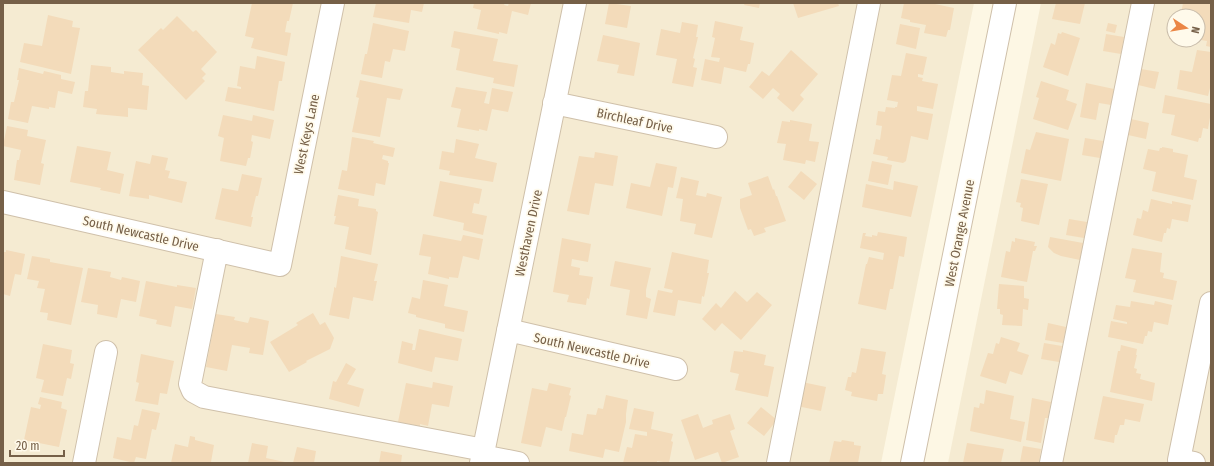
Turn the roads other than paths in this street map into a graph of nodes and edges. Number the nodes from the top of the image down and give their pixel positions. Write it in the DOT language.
graph roads {
  1 [pos="333,3"];
  2 [pos="575,3"];
  3 [pos="869,3"];
  4 [pos="1005,3"];
  5 [pos="1142,3"];
  6 [pos="554,103"];
  7 [pos="716,137"];
  8 [pos="3,202"];
  9 [pos="217,250"];
  10 [pos="280,265"];
  11 [pos="1211,303"];
  12 [pos="508,330"];
  13 [pos="106,352"];
  14 [pos="676,369"];
  15 [pos="482,456"];
  16 [pos="1186,462"];
  17 [pos="84,463"];
  18 [pos="518,463"];
  19 [pos="778,463"];
  20 [pos="912,463"];
  21 [pos="1051,463"];
  1 -- 10 [label="street, West Keys Lane"];
  2 -- 6 [label="street, Westhaven Drive"];
  3 -- 19 [label="street"];
  4 -- 20 [label="street, West Orange Avenue"];
  5 -- 21 [label="street"];
  6 -- 7 [label="street, Birchleaf Drive"];
  6 -- 12 [label="street, Westhaven Drive"];
  8 -- 9 [label="street, South Newcastle Drive"];
  9 -- 10 [label="street, South Newcastle Drive"];
  9 -- 15 [label="street"];
  11 -- 16 [label="street"];
  12 -- 14 [label="street, South Newcastle Drive"];
  12 -- 15 [label="street, Westhaven Drive"];
  13 -- 17 [label="street"];
  15 -- 18 [label="street"];
}
